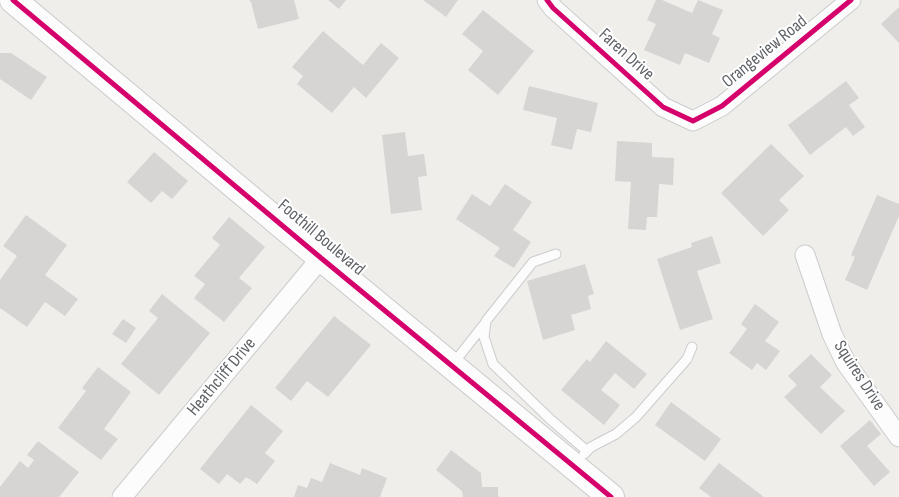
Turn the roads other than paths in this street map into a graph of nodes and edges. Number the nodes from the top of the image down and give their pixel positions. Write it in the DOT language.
graph roads {
  1 [pos="13,0"];
  2 [pos="547,0"];
  3 [pos="851,0"];
  4 [pos="693,121"];
  5 [pos="556,254"];
  6 [pos="805,255"];
  7 [pos="321,258"];
  8 [pos="486,321"];
  9 [pos="692,348"];
  10 [pos="452,365"];
  11 [pos="899,437"];
  12 [pos="580,458"];
  13 [pos="122,497"];
  14 [pos="611,497"];
  1 -- 7 [label="street, Foothill Boulevard"];
  2 -- 4 [label="street, Faren Drive"];
  3 -- 4 [label="street, Orangeview Road"];
  5 -- 8 [label="lane"];
  6 -- 11 [label="street, Squires Drive"];
  7 -- 10 [label="street, Foothill Boulevard"];
  7 -- 13 [label="street, Heathcliff Drive"];
  8 -- 10 [label="lane"];
  8 -- 12 [label="lane"];
  9 -- 12 [label="lane"];
  10 -- 12 [label="street, Foothill Boulevard"];
  12 -- 14 [label="street, Foothill Boulevard"];
}
